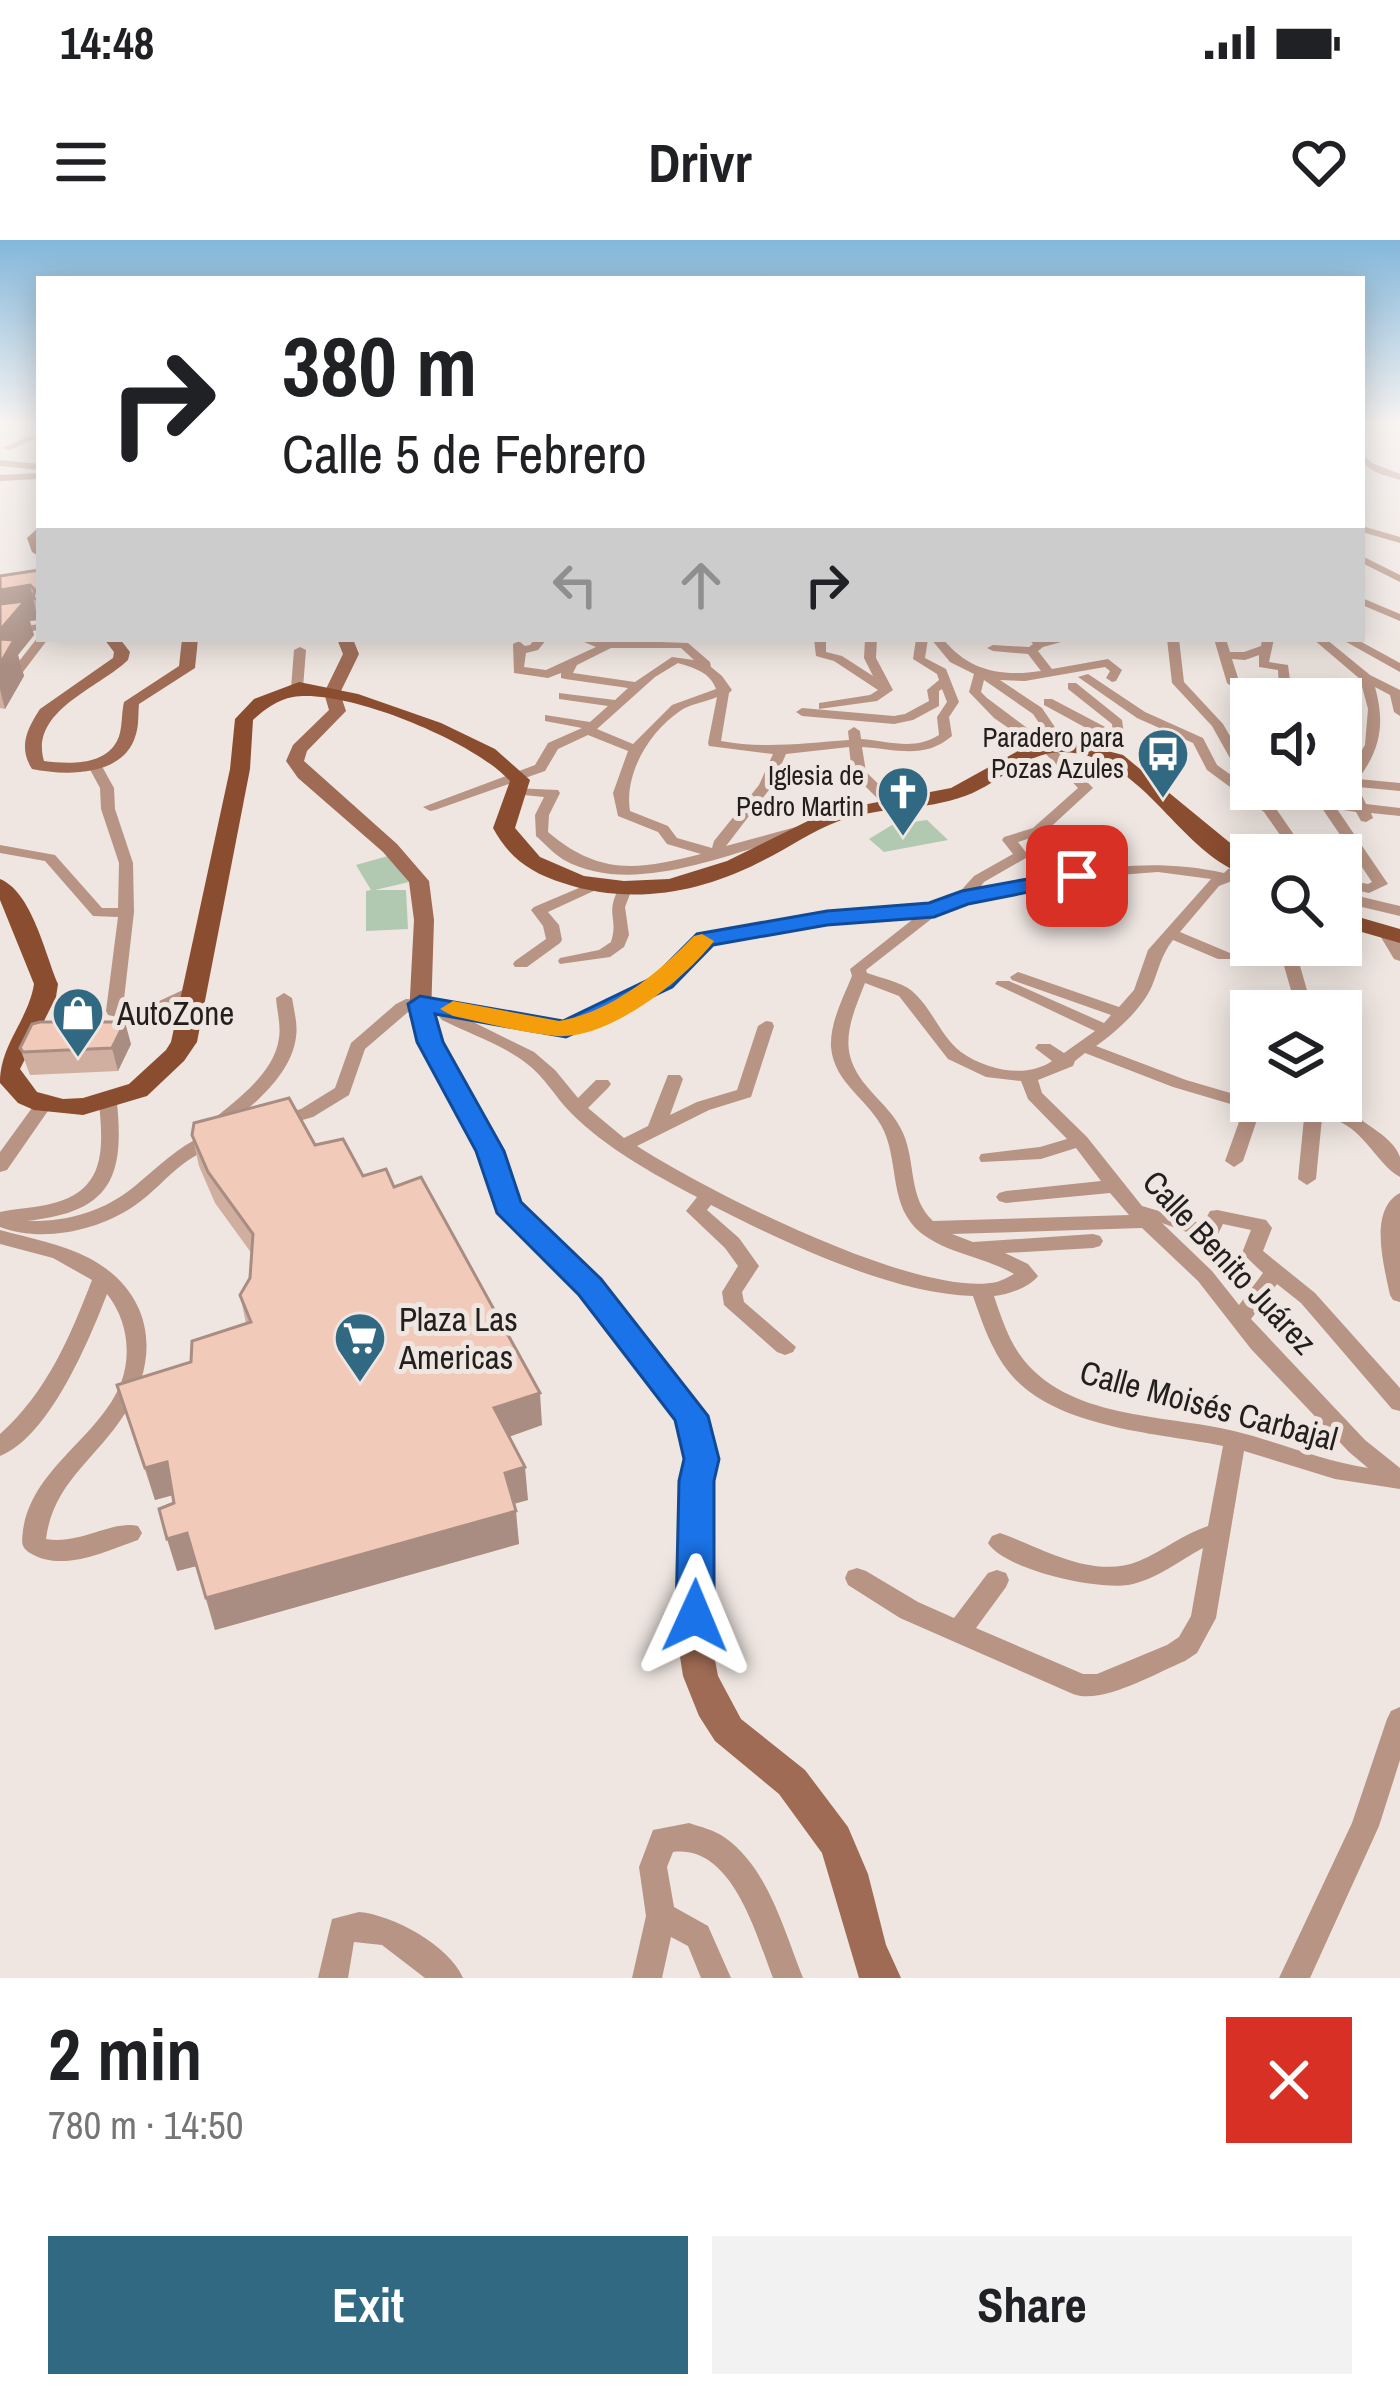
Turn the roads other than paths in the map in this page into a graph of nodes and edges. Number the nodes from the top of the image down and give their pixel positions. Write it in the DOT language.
graph roads {
  1 [pos="1365,530"];
  2 [pos="1400,540"];
  3 [pos="1365,559"];
  4 [pos="1365,560"];
  5 [pos="1400,568"];
  6 [pos="1400,579"];
  7 [pos="1365,602"];
  8 [pos="1382,610"];
  9 [pos="1365,613"];
  10 [pos="26,614"];
  11 [pos="1400,618"];
  12 [pos="36,627"];
  13 [pos="19,630"];
  14 [pos="1,636"];
  15 [pos="40,642"];
  16 [pos="114,642"];
  17 [pos="190,642"];
  18 [pos="346,642"];
  19 [pos="596,642"];
  20 [pos="820,642"];
  21 [pos="872,642"];
  22 [pos="922,642"];
  23 [pos="939,642"];
  24 [pos="1046,642"];
  25 [pos="1158,642"];
  26 [pos="1173,642"];
  27 [pos="1221,642"];
  28 [pos="1323,642"];
  29 [pos="1352,642"];
  30 [pos="1268,643"];
  31 [pos="519,645"];
  32 [pos="610,645"];
  33 [pos="993,648"];
  34 [pos="301,650"];
  35 [pos="1226,656"];
  36 [pos="575,663"];
  37 [pos="1175,664"];
  38 [pos="20,668"];
  39 [pos="1399,669"];
  40 [pos="708,670"];
  41 [pos="1048,671"];
  42 [pos="1112,671"];
  43 [pos="984,675"];
  44 [pos="1082,675"];
  45 [pos="1362,675"];
  46 [pos="1232,678"];
  47 [pos="1284,678"];
  48 [pos="944,682"];
  49 [pos="1382,683"];
  50 [pos="724,685"];
  51 [pos="638,686"];
  52 [pos="291,690"];
  53 [pos="887,690"];
  54 [pos="336,695"];
  55 [pos="563,696"];
  56 [pos="261,703"];
  57 [pos="620,704"];
  58 [pos="1043,707"];
  59 [pos="1399,709"];
  60 [pos="850,715"];
  61 [pos="549,718"];
  62 [pos="420,724"];
  63 [pos="591,728"];
  64 [pos="858,743"];
  65 [pos="1053,746"];
  66 [pos="1107,747"];
  67 [pos="1230,747"];
  68 [pos="635,748"];
  69 [pos="780,753"];
  70 [pos="94,764"];
  71 [pos="1362,765"];
  72 [pos="1230,780"];
  73 [pos="518,784"];
  74 [pos="1362,784"];
  75 [pos="1400,788"];
  76 [pos="891,804"];
  77 [pos="430,807"];
  78 [pos="1330,810"];
  79 [pos="1355,810"];
  80 [pos="1362,810"];
  81 [pos="1400,812"];
  82 [pos="1363,813"];
  83 [pos="803,829"];
  84 [pos="0,849"];
  85 [pos="716,852"];
  86 [pos="1230,861"];
  87 [pos="1230,871"];
  88 [pos="1230,881"];
  89 [pos="0,886"];
  90 [pos="593,886"];
  91 [pos="625,889"];
  92 [pos="1362,894"];
  93 [pos="1362,897"];
  94 [pos="1369,897"];
  95 [pos="962,898"];
  96 [pos="934,910"];
  97 [pos="1400,911"];
  98 [pos="126,912"];
  99 [pos="1362,926"];
  100 [pos="1171,934"];
  101 [pos="1394,935"];
  102 [pos="1216,952"];
  103 [pos="1400,956"];
  104 [pos="566,962"];
  105 [pos="521,964"];
  106 [pos="860,976"];
  107 [pos="198,988"];
  108 [pos="284,998"];
  109 [pos="430,1005"];
  110 [pos="1121,1013"];
  111 [pos="766,1026"];
  112 [pos="1108,1030"];
  113 [pos="1044,1048"];
  114 [pos="1087,1048"];
  115 [pos="1067,1062"];
  116 [pos="1028,1077"];
  117 [pos="674,1078"];
  118 [pos="602,1084"];
  119 [pos="1230,1097"];
  120 [pos="108,1103"];
  121 [pos="43,1105"];
  122 [pos="577,1109"];
  123 [pos="1248,1122"];
  124 [pos="1312,1122"];
  125 [pos="1356,1122"];
  126 [pos="656,1128"];
  127 [pos="1080,1141"];
  128 [pos="624,1145"];
  129 [pos="192,1146"];
  130 [pos="988,1158"];
  131 [pos="1234,1160"];
  132 [pos="0,1166"];
  133 [pos="1400,1171"];
  134 [pos="1306,1179"];
  135 [pos="1121,1194"];
  136 [pos="708,1196"];
  137 [pos="1006,1197"];
  138 [pos="1400,1199"];
  139 [pos="0,1218"];
  140 [pos="1149,1221"];
  141 [pos="926,1228"];
  142 [pos="0,1237"];
  143 [pos="1094,1241"];
  144 [pos="960,1249"];
  145 [pos="1276,1270"];
  146 [pos="104,1276"];
  147 [pos="982,1293"];
  148 [pos="1400,1295"];
  149 [pos="1240,1319"];
  150 [pos="785,1347"];
  151 [pos="1400,1402"];
  152 [pos="1235,1440"];
  153 [pos="0,1447"];
  154 [pos="1399,1480"];
  155 [pos="1219,1532"];
  156 [pos="130,1533"];
  157 [pos="1000,1543"];
  158 [pos="857,1579"];
  159 [pos="997,1580"];
  160 [pos="958,1632"];
  161 [pos="1400,1718"];
  162 [pos="661,1916"];
  163 [pos="333,1978"];
  164 [pos="448,1978"];
  165 [pos="646,1978"];
  166 [pos="716,1978"];
  167 [pos="788,1978"];
  168 [pos="881,1978"];
  169 [pos="1294,1978"];
  1 -- 2 [label="street"];
  3 -- 5 [label="street"];
  4 -- 6 [label="street"];
  7 -- 8 [label="street"];
  8 -- 9 [label="street"];
  8 -- 11 [label="street"];
  10 -- 13 [label="street"];
  12 -- 13 [label="street"];
  13 -- 14 [label="street"];
  15 -- 38 [label="street"];
  16 -- 70 [label="main road"];
  17 -- 70 [label="main road"];
  18 -- 54 [label="main road"];
  19 -- 32 [label="street"];
  20 -- 53 [label="street"];
  21 -- 53 [label="street"];
  22 -- 48 [label="street"];
  23 -- 43 [label="street"];
  24 -- 33 [label="street"];
  24 -- 41 [label="street"];
  25 -- 37 [label="street"];
  26 -- 37 [label="street"];
  27 -- 35 [label="street"];
  28 -- 45 [label="street"];
  29 -- 39 [label="street"];
  30 -- 35 [label="street"];
  30 -- 47 [label="street"];
  31 -- 36 [label="street"];
  32 -- 36 [label="street"];
  32 -- 40 [label="street"];
  34 -- 52 [label="street"];
  35 -- 46 [label="street"];
  36 -- 51 [label="street"];
  37 -- 67 [label="street"];
  39 -- 45 [label="street"];
  39 -- 49 [label="street"];
  40 -- 50 [label="street"];
  40 -- 51 [label="street"];
  41 -- 43 [label="street"];
  41 -- 44 [label="street"];
  42 -- 44 [label="street"];
  43 -- 58 [label="street"];
  43 -- 65 [label="street"];
  44 -- 58 [label="street"];
  44 -- 66 [label="street"];
  44 -- 72 [label="street"];
  45 -- 49 [label="street"];
  45 -- 71 [label="street"];
  48 -- 60 [label="street"];
  48 -- 64 [label="street"];
  49 -- 59 [label="street"];
  50 -- 68 [label="street"];
  50 -- 69 [label="street"];
  51 -- 57 [label="street"];
  52 -- 54 [label="main road"];
  52 -- 56 [label="main road"];
  53 -- 60 [label="street"];
  54 -- 56 [label="main road"];
  54 -- 62 [label="main road"];
  54 -- 62 [label="main road"];
  54 -- 109 [label="main road"];
  55 -- 57 [label="street"];
  56 -- 107 [label="main road"];
  57 -- 63 [label="street"];
  58 -- 65 [label="street"];
  58 -- 66 [label="street"];
  60 -- 64 [label="street"];
  61 -- 63 [label="street"];
  62 -- 73 [label="main road"];
  63 -- 68 [label="street"];
  63 -- 73 [label="street"];
  64 -- 69 [label="street"];
  64 -- 76 [label="street"];
  65 -- 66 [label="main road"];
  65 -- 76 [label="main road"];
  65 -- 95 [label="street"];
  66 -- 86 [label="main road"];
  68 -- 85 [label="street"];
  69 -- 85 [label="street"];
  70 -- 98 [label="street"];
  73 -- 77 [label="street"];
  73 -- 85 [label="street"];
  73 -- 90 [label="main road"];
  74 -- 75 [label="street"];
  76 -- 83 [label="main road"];
  78 -- 94 [label="street"];
  79 -- 82 [label="street"];
  80 -- 82 [label="street"];
  81 -- 82 [label="street"];
  83 -- 85 [label="street"];
  83 -- 91 [label="main road"];
  84 -- 98 [label="street"];
  87 -- 95 [label="street"];
  88 -- 100 [label="street"];
  89 -- 121 [label="main road"];
  90 -- 91 [label="main road"];
  90 -- 105 [label="street"];
  91 -- 104 [label="street"];
  92 -- 94 [label="street"];
  93 -- 94 [label="street"];
  94 -- 97 [label="street"];
  95 -- 96 [label="street"];
  96 -- 106 [label="street"];
  96 -- 109 [label="street"];
  98 -- 107 [label="street"];
  99 -- 101 [label="main road"];
  100 -- 102 [label="street"];
  100 -- 110 [label="street"];
  101 -- 103 [label="street"];
  106 -- 116 [label="street"];
  106 -- 141 [label="street"];
  107 -- 120 [label="main road"];
  108 -- 129 [label="street"];
  109 -- 122 [label="street"];
  109 -- 129 [label="street"];
  109 -- 168 [label="main road"];
  110 -- 112 [label="street"];
  110 -- 112 [label="street"];
  111 -- 126 [label="street"];
  112 -- 114 [label="street"];
  113 -- 115 [label="street"];
  114 -- 115 [label="street"];
  114 -- 119 [label="street"];
  115 -- 116 [label="street"];
  116 -- 127 [label="street, Calle Benito Juárez"];
  117 -- 126 [label="street"];
  118 -- 122 [label="street"];
  120 -- 121 [label="main road"];
  120 -- 139 [label="street"];
  121 -- 132 [label="street"];
  122 -- 128 [label="street"];
  123 -- 131 [label="street"];
  124 -- 134 [label="street"];
  125 -- 133 [label="street"];
  126 -- 128 [label="street"];
  127 -- 130 [label="street"];
  127 -- 135 [label="street, Calle Benito Juárez"];
  128 -- 136 [label="street"];
  129 -- 139 [label="street"];
  135 -- 137 [label="street"];
  135 -- 140 [label="street, Calle Benito Juárez"];
  135 -- 145 [label="street"];
  136 -- 147 [label="street"];
  136 -- 150 [label="street"];
  138 -- 148 [label="street"];
  140 -- 141 [label="street"];
  140 -- 149 [label="street, Calle Benito Juárez"];
  141 -- 144 [label="street"];
  142 -- 146 [label="street"];
  143 -- 144 [label="street"];
  144 -- 147 [label="street"];
  145 -- 149 [label="street"];
  145 -- 151 [label="street"];
  146 -- 153 [label="street"];
  146 -- 156 [label="street"];
  147 -- 152 [label="street, Calle Moisés Carbajal"];
  149 -- 154 [label="street, Calle Benito Juárez"];
  152 -- 154 [label="street, Calle Moisés Carbajal"];
  152 -- 155 [label="street"];
  155 -- 157 [label="street"];
  155 -- 160 [label="street"];
  158 -- 160 [label="street"];
  159 -- 160 [label="street"];
  161 -- 169 [label="street"];
  162 -- 165 [label="street"];
  162 -- 166 [label="street"];
  162 -- 167 [label="street"];
  163 -- 164 [label="street"];
}
